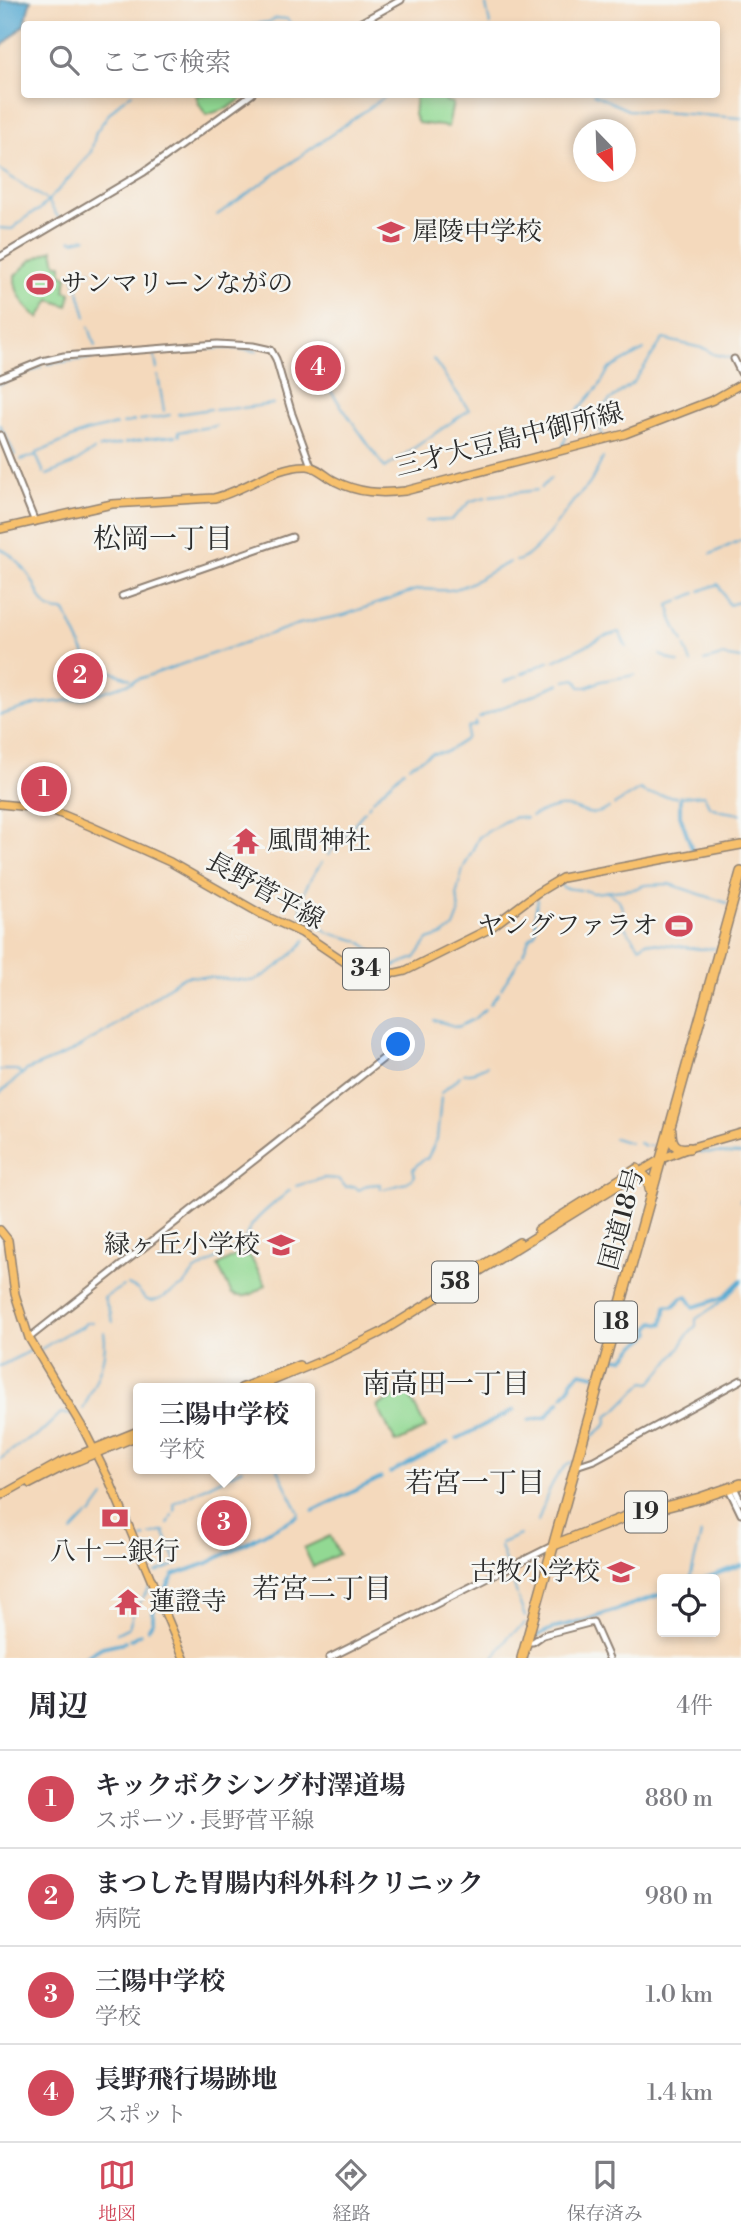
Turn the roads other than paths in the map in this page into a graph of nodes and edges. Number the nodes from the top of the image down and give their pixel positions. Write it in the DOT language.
graph roads {
  1 [pos="401,0"];
  2 [pos="363,21"];
  3 [pos="246,98"];
  4 [pos="0,257"];
  5 [pos="734,359"];
  6 [pos="741,373"];
  7 [pos="0,378"];
  8 [pos="741,384"];
  9 [pos="0,435"];
  10 [pos="311,466"];
  11 [pos="35,522"];
  12 [pos="0,529"];
  13 [pos="292,537"];
  14 [pos="122,596"];
  15 [pos="0,804"];
  16 [pos="741,845"];
  17 [pos="741,872"];
  18 [pos="389,1054"];
  19 [pos="671,1123"];
  20 [pos="741,1133"];
  21 [pos="689,1148"];
  22 [pos="660,1159"];
  23 [pos="634,1175"];
  24 [pos="650,1197"];
  25 [pos="0,1230"];
  26 [pos="29,1338"];
  27 [pos="741,1380"];
  28 [pos="254,1383"];
  29 [pos="268,1383"];
  30 [pos="133,1435"];
  31 [pos="95,1451"];
  32 [pos="576,1465"];
  33 [pos="734,1487"];
  34 [pos="0,1498"];
  35 [pos="741,1502"];
  36 [pos="741,1514"];
  37 [pos="559,1525"];
  38 [pos="574,1536"];
  39 [pos="554,1545"];
  40 [pos="526,1642"];
  41 [pos="184,1658"];
  42 [pos="329,1658"];
  43 [pos="522,1658"];
  44 [pos="609,1658"];
  1 -- 2 [label="street"];
  3 -- 4 [label="street"];
  5 -- 6 [label="street"];
  7 -- 10 [label="street"];
  8 -- 10 [label="main road, 三才大豆島中御所線"];
  9 -- 11 [label="street"];
  10 -- 11 [label="main road"];
  11 -- 12 [label="main road"];
  13 -- 14 [label="street"];
  15 -- 16 [label="main road, 長野菅平線 / 34"];
  17 -- 19 [label="highway, 国道18号 / 18"];
  18 -- 26 [label="street"];
  19 -- 21 [label="highway"];
  19 -- 22 [label="highway, 国道18号 / 18"];
  20 -- 21 [label="main road, 58"];
  21 -- 22 [label="main road, 58"];
  22 -- 23 [label="main road, 58"];
  22 -- 24 [label="highway, 国道18号 / 18"];
  22 -- 28 [label="main road, 58"];
  23 -- 24 [label="highway"];
  23 -- 29 [label="main road, 58"];
  24 -- 32 [label="highway, 国道18号 / 18"];
  25 -- 26 [label="main road"];
  26 -- 31 [label="main road"];
  27 -- 32 [label="street"];
  30 -- 31 [label="main road"];
  31 -- 34 [label="main road"];
  31 -- 41 [label="main road"];
  32 -- 37 [label="highway, 国道18号 / 18"];
  33 -- 35 [label="street"];
  33 -- 36 [label="street"];
  33 -- 38 [label="highway, 19"];
  37 -- 38 [label="highway"];
  37 -- 39 [label="highway, 国道18号 / 18"];
  38 -- 39 [label="highway, 19"];
  39 -- 40 [label="highway, 国道18号 / 18"];
  39 -- 42 [label="street"];
  40 -- 43 [label="highway, 国道18号 / 18"];
  40 -- 44 [label="street"];
}
